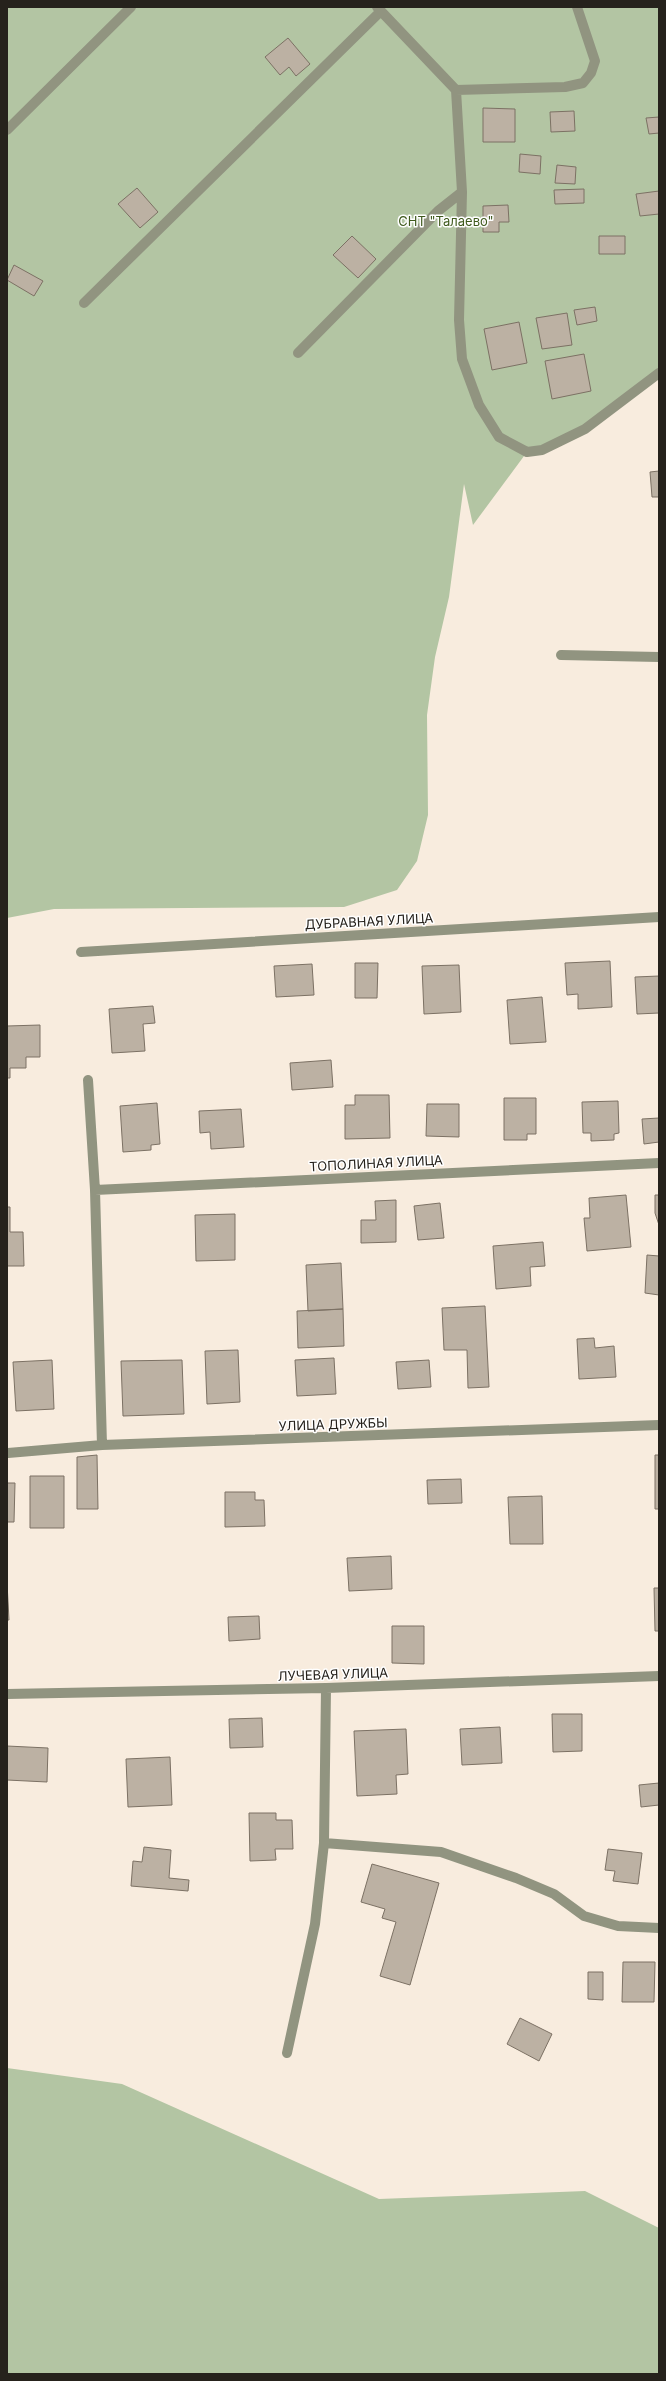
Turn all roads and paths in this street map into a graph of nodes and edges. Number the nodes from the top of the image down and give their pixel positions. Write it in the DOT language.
graph roads {
  1 [pos="131,7"];
  2 [pos="576,7"];
  3 [pos="379,9"];
  4 [pos="456,90"];
  5 [pos="7,130"];
  6 [pos="462,192"];
  7 [pos="84,303"];
  8 [pos="298,353"];
  9 [pos="659,373"];
  10 [pos="561,655"];
  11 [pos="659,657"];
  12 [pos="659,917"];
  13 [pos="81,952"];
  14 [pos="88,1080"];
  15 [pos="659,1163"];
  16 [pos="95,1190"];
  17 [pos="659,1425"];
  18 [pos="102,1445"];
  19 [pos="8,1453"];
  20 [pos="659,1676"];
  21 [pos="326,1688"];
  22 [pos="7,1694"];
  23 [pos="324,1842"];
  24 [pos="659,1928"];
  25 [pos="287,2053"];
  1 -- 5 [label="street"];
  2 -- 4 [label="street"];
  3 -- 4 [label="street"];
  3 -- 7 [label="street"];
  4 -- 6 [label="street"];
  6 -- 8 [label="street"];
  6 -- 9 [label="street"];
  10 -- 11 [label="street"];
  12 -- 13 [label="street, ДУБРАВНАЯ УЛИЦА"];
  14 -- 16 [label="street"];
  15 -- 16 [label="street, ТОПОЛИНАЯ УЛИЦА"];
  16 -- 18 [label="street"];
  17 -- 18 [label="street, УЛИЦА ДРУЖБЫ"];
  18 -- 19 [label="street, УЛИЦА ДРУЖБЫ"];
  20 -- 21 [label="street, ЛУЧЕВАЯ УЛИЦА"];
  21 -- 22 [label="street, ЛУЧЕВАЯ УЛИЦА"];
  21 -- 23 [label="street"];
  23 -- 24 [label="street"];
  23 -- 25 [label="street"];
}
